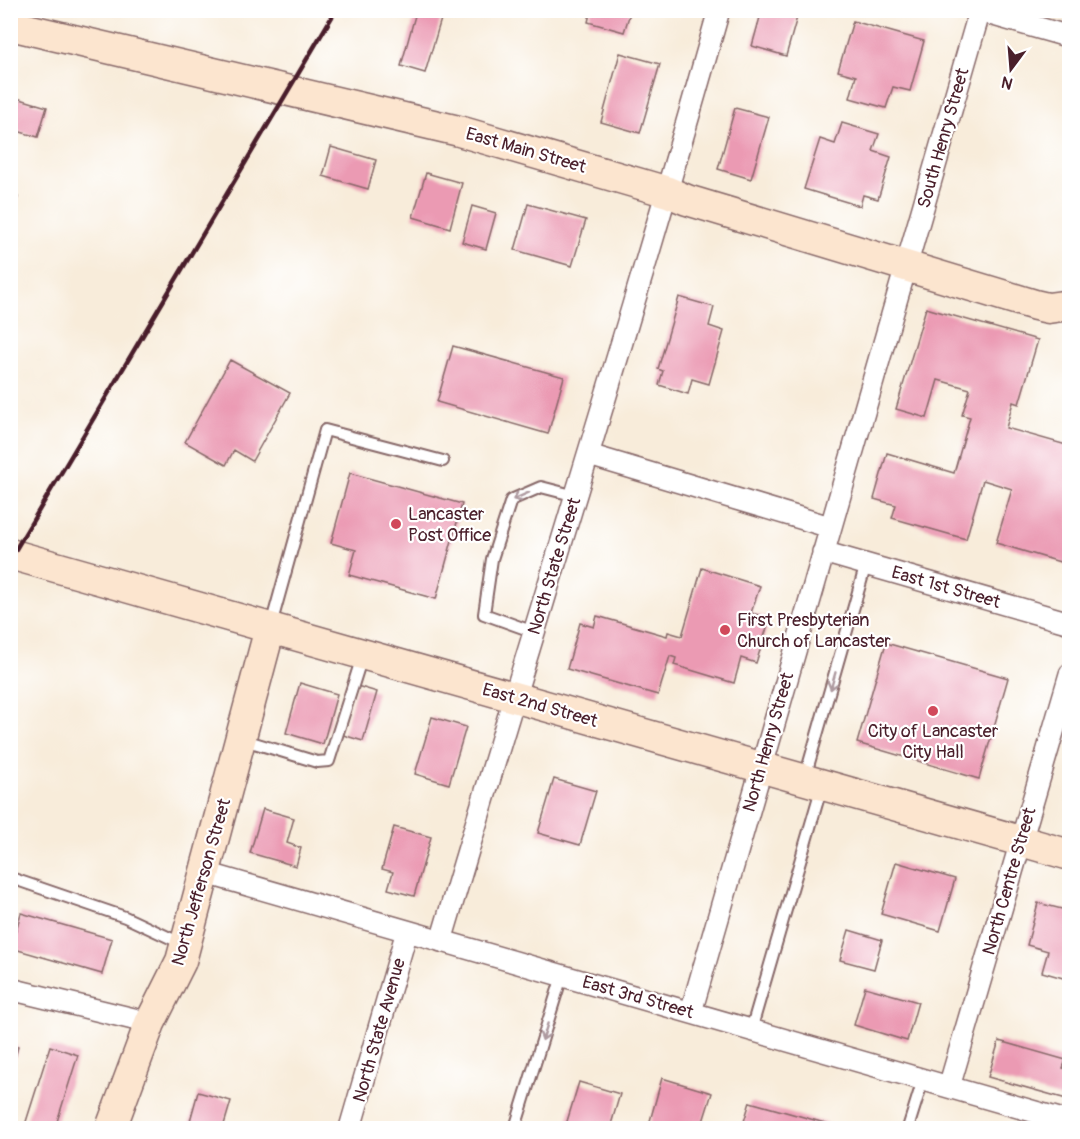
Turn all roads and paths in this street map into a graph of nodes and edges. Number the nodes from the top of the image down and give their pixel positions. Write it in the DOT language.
graph roads {
  1 [pos="719,10"];
  2 [pos="978,11"];
  3 [pos="10,25"];
  4 [pos="1070,37"];
  5 [pos="668,192"];
  6 [pos="906,265"];
  7 [pos="1035,304"];
  8 [pos="1070,305"];
  9 [pos="1070,328"];
  10 [pos="589,455"];
  11 [pos="443,460"];
  12 [pos="576,496"];
  13 [pos="830,527"];
  14 [pos="823,552"];
  15 [pos="10,554"];
  16 [pos="866,564"];
  17 [pos="1070,623"];
  18 [pos="270,628"];
  19 [pos="534,632"];
  20 [pos="363,654"];
  21 [pos="1070,674"];
  22 [pos="514,697"];
  23 [pos="241,739"];
  24 [pos="761,768"];
  25 [pos="813,782"];
  26 [pos="1021,842"];
  27 [pos="1070,855"];
  28 [pos="206,873"];
  29 [pos="14,879"];
  30 [pos="407,932"];
  31 [pos="441,941"];
  32 [pos="186,945"];
  33 [pos="562,976"];
  34 [pos="10,989"];
  35 [pos="691,1012"];
  36 [pos="150,1023"];
  37 [pos="751,1030"];
  38 [pos="923,1080"];
  39 [pos="949,1088"];
  40 [pos="1070,1122"];
  41 [pos="111,1128"];
  42 [pos="350,1128"];
  43 [pos="515,1128"];
  44 [pos="908,1128"];
  1 -- 5 [label="street, North State Street"];
  2 -- 4 [label="street"];
  2 -- 6 [label="street, South Henry Street"];
  3 -- 5 [label="street, East Main Street"];
  5 -- 6 [label="street, East Main Street"];
  5 -- 10 [label="street, North State Street"];
  6 -- 7 [label="street, East Main Street"];
  6 -- 13 [label="street, North Henry Street"];
  7 -- 8 [label="street, East Main Street"];
  7 -- 9 [label="street, East Main Street"];
  10 -- 12 [label="street, North State Street"];
  10 -- 13 [label="street"];
  11 -- 18 [label="lane"];
  12 -- 19 [label="street, North State Street"];
  12 -- 19 [label="lane, one-way"];
  13 -- 14 [label="street, North Henry Street"];
  14 -- 16 [label="street, East 1st Street"];
  14 -- 24 [label="street, North Henry Street"];
  15 -- 18 [label="street, East 2nd Street"];
  16 -- 17 [label="street, East 1st Street"];
  16 -- 25 [label="lane, one-way"];
  18 -- 20 [label="street, East 2nd Street"];
  18 -- 23 [label="street, North Jefferson Street"];
  19 -- 22 [label="street, North State Street"];
  20 -- 22 [label="street, East 2nd Street"];
  20 -- 23 [label="lane"];
  21 -- 26 [label="street, North Centre Street"];
  22 -- 24 [label="street, East 2nd Street"];
  22 -- 31 [label="street, North State Street"];
  23 -- 28 [label="street, North Jefferson Street"];
  24 -- 25 [label="street, East 2nd Street"];
  24 -- 35 [label="street, North Henry Street"];
  25 -- 26 [label="street, East 2nd Street"];
  25 -- 37 [label="lane"];
  26 -- 27 [label="street, East 2nd Street"];
  26 -- 39 [label="street, North Centre Street"];
  28 -- 30 [label="street, East 3rd Street"];
  28 -- 32 [label="street, North Jefferson Street"];
  29 -- 32 [label="lane"];
  30 -- 31 [label="street, East 3rd Street"];
  30 -- 42 [label="street, North State Avenue"];
  31 -- 33 [label="street, East 3rd Street"];
  32 -- 36 [label="street, North Jefferson Street"];
  33 -- 35 [label="street, East 3rd Street"];
  33 -- 43 [label="lane, one-way"];
  34 -- 36 [label="street"];
  35 -- 37 [label="street, East 3rd Street"];
  36 -- 41 [label="street, North Jefferson Street"];
  37 -- 38 [label="street, East 3rd Street"];
  38 -- 39 [label="street, East 3rd Street"];
  38 -- 44 [label="lane"];
  39 -- 40 [label="street, East 3rd Street"];
}
